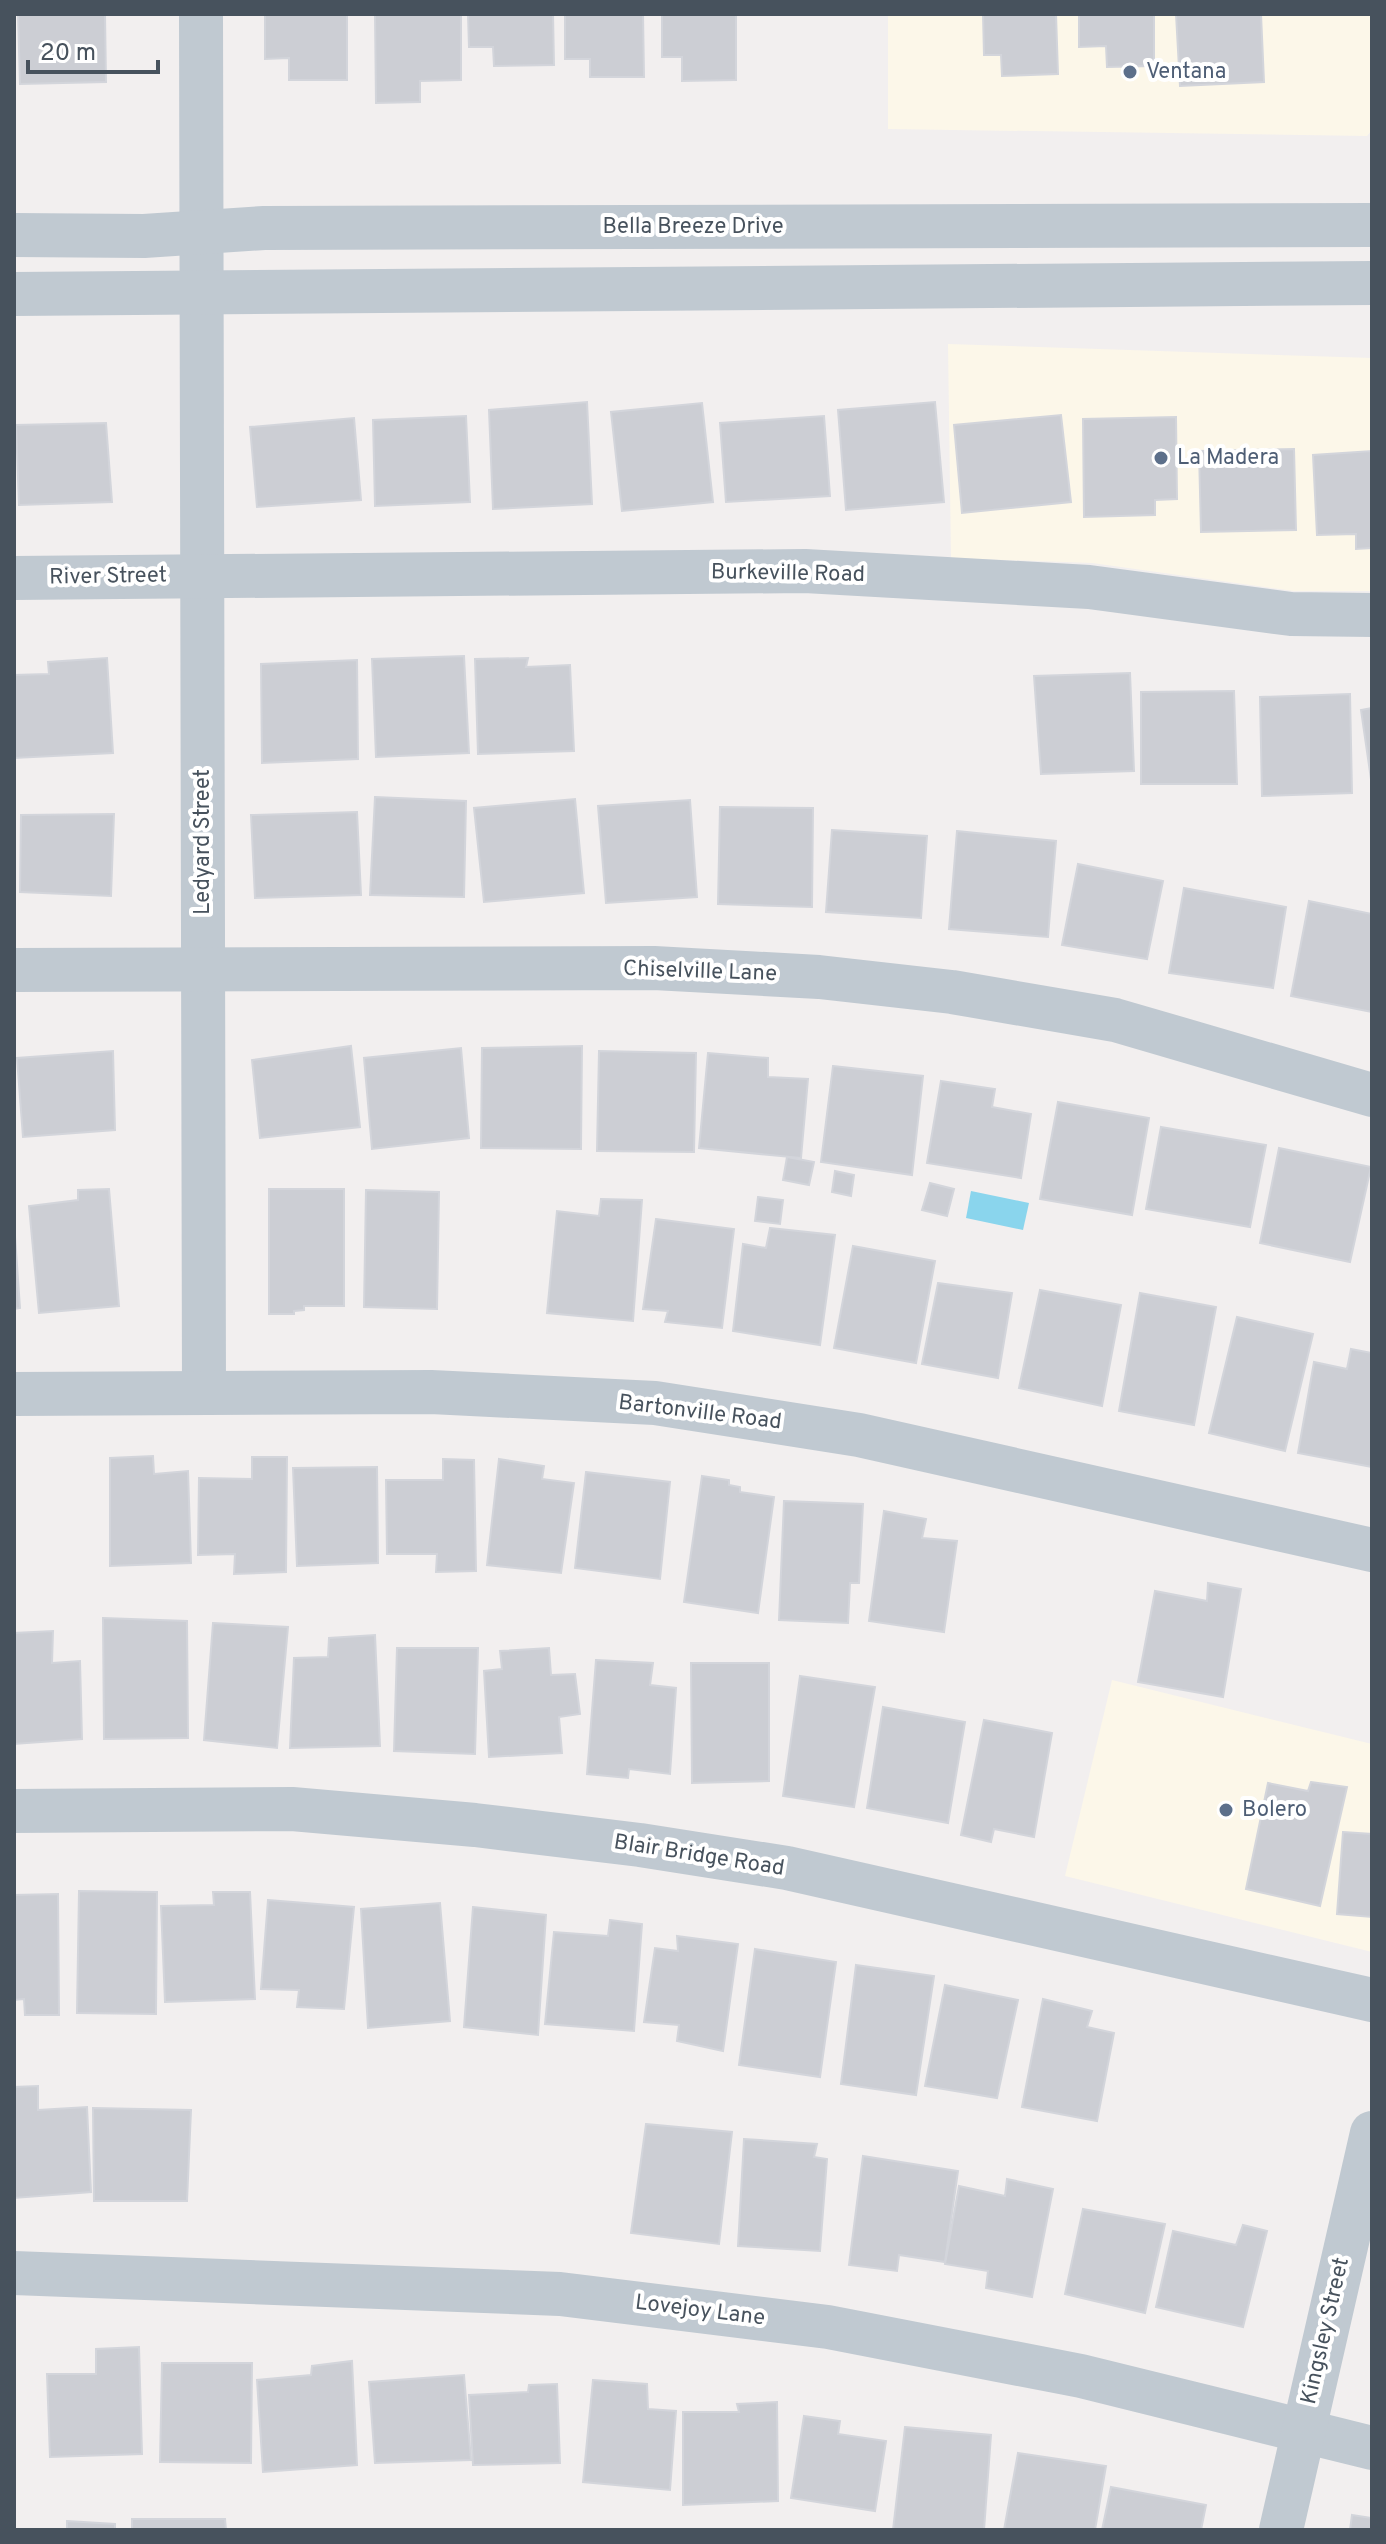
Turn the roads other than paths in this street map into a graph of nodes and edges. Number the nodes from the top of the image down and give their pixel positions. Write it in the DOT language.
graph roads {
  1 [pos="201,14"];
  2 [pos="1372,225"];
  3 [pos="204,230"];
  4 [pos="14,235"];
  5 [pos="1372,283"];
  6 [pos="201,290"];
  7 [pos="14,294"];
  8 [pos="202,576"];
  9 [pos="14,578"];
  10 [pos="1372,615"];
  11 [pos="14,970"];
  12 [pos="203,970"];
  13 [pos="1372,1095"];
  14 [pos="204,1393"];
  15 [pos="14,1394"];
  16 [pos="1372,1550"];
  17 [pos="14,1811"];
  18 [pos="1372,2000"];
  19 [pos="1372,2133"];
  20 [pos="14,2273"];
  21 [pos="1303,2431"];
  22 [pos="1372,2448"];
  23 [pos="1281,2530"];
  1 -- 3 [label="street, Ledyard Street"];
  2 -- 3 [label="street, Bella Breeze Drive"];
  3 -- 4 [label="street, Bella Breeze Drive"];
  3 -- 6 [label="street, Ledyard Street"];
  5 -- 6 [label="street"];
  6 -- 7 [label="street"];
  6 -- 8 [label="street, Ledyard Street"];
  8 -- 9 [label="street, River Street"];
  8 -- 10 [label="street, Burkeville Road"];
  8 -- 12 [label="street, Ledyard Street"];
  11 -- 12 [label="street, Chiselville Lane"];
  12 -- 13 [label="street, Chiselville Lane"];
  12 -- 14 [label="street, Ledyard Street"];
  14 -- 15 [label="street, Bartonville Road"];
  14 -- 16 [label="street, Bartonville Road"];
  17 -- 18 [label="street, Blair Bridge Road"];
  19 -- 21 [label="street, Kingsley Street"];
  20 -- 21 [label="street, Lovejoy Lane"];
  21 -- 22 [label="street, Lovejoy Lane"];
  21 -- 23 [label="street, Kingsley Street"];
}
